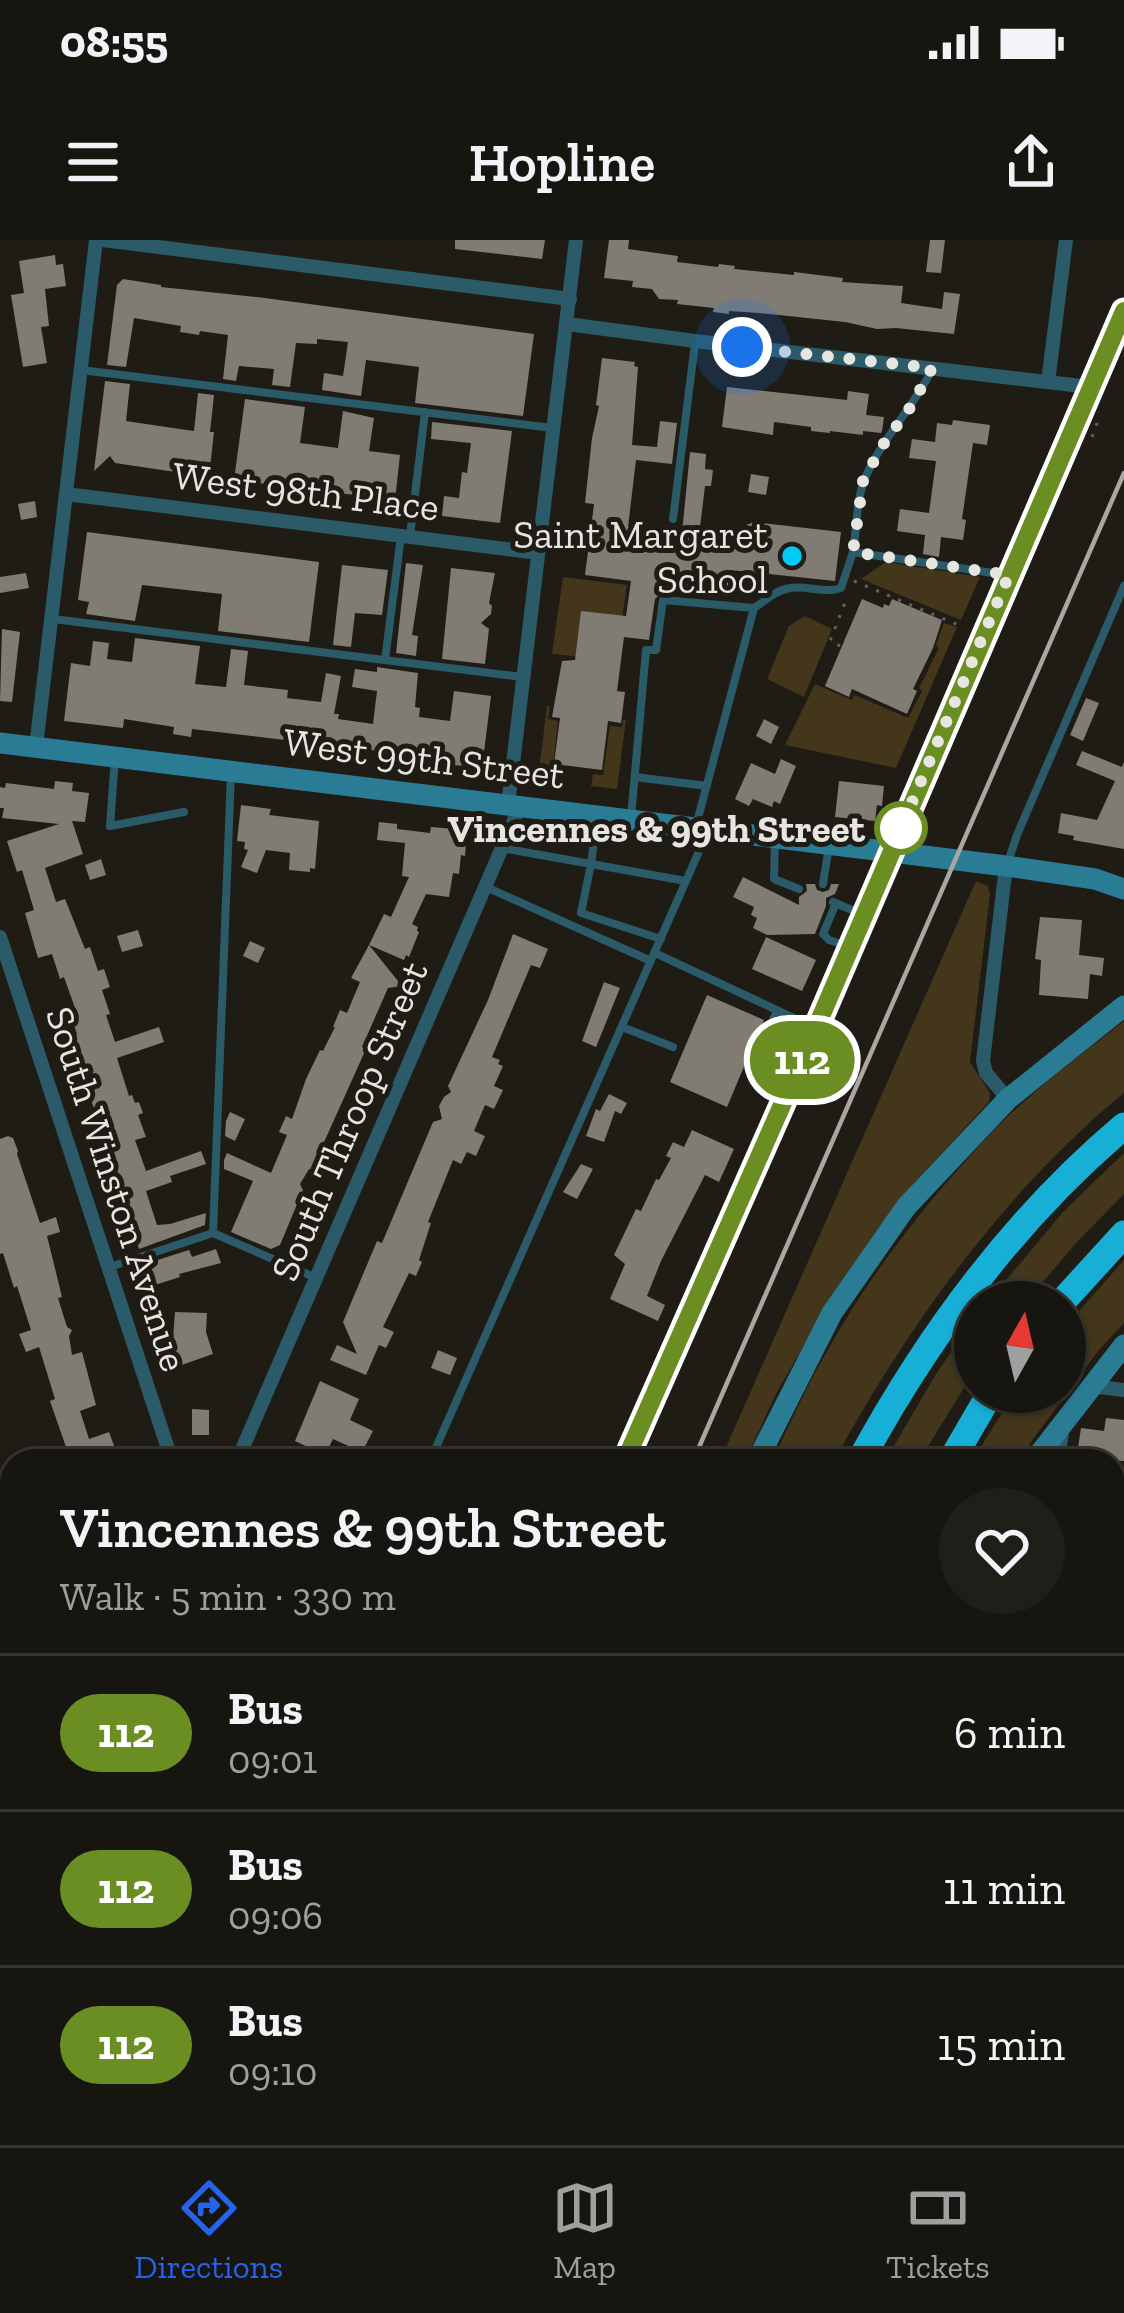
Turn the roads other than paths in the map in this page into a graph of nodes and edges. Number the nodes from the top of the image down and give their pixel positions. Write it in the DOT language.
graph roads {
  1 [pos="100,240"];
  2 [pos="576,240"];
  3 [pos="1066,240"];
  4 [pos="570,299"];
  5 [pos="1124,311"];
  6 [pos="567,324"];
  7 [pos="695,341"];
  8 [pos="932,368"];
  9 [pos="81,370"];
  10 [pos="1048,382"];
  11 [pos="1090,387"];
  12 [pos="425,412"];
  13 [pos="553,428"];
  14 [pos="66,494"];
  15 [pos="673,519"];
  16 [pos="405,537"];
  17 [pos="853,552"];
  18 [pos="538,554"];
  19 [pos="1009,575"];
  20 [pos="1124,586"];
  21 [pos="754,608"];
  22 [pos="52,619"];
  23 [pos="385,660"];
  24 [pos="523,677"];
  25 [pos="0,743"];
  26 [pos="36,747"];
  27 [pos="115,757"];
  28 [pos="231,771"];
  29 [pos="634,777"];
  30 [pos="707,786"];
  31 [pos="514,806"];
  32 [pos="184,812"];
  33 [pos="597,816"];
  34 [pos="631,820"];
  35 [pos="702,829"];
  36 [pos="775,837"];
  37 [pos="829,844"];
  38 [pos="502,848"];
  39 [pos="890,852"];
  40 [pos="592,864"];
  41 [pos="1006,866"];
  42 [pos="686,881"];
  43 [pos="823,884"];
  44 [pos="486,887"];
  45 [pos="799,889"];
  46 [pos="1124,889"];
  47 [pos="864,915"];
  48 [pos="0,937"];
  49 [pos="661,939"];
  50 [pos="850,947"];
  51 [pos="653,957"];
  52 [pos="1124,1006"];
  53 [pos="778,1011"];
  54 [pos="622,1027"];
  55 [pos="816,1028"];
  56 [pos="766,1035"];
  57 [pos="673,1047"];
  58 [pos="757,1055"];
  59 [pos="785,1098"];
  60 [pos="1008,1099"];
  61 [pos="1124,1126"];
  62 [pos="213,1233"];
  63 [pos="1124,1234"];
  64 [pos="109,1268"];
  65 [pos="317,1279"];
  66 [pos="1081,1281"];
  67 [pos="1124,1345"];
  68 [pos="1090,1386"];
  69 [pos="1124,1390"];
  70 [pos="979,1413"];
  71 [pos="1066,1416"];
  72 [pos="168,1449"];
  73 [pos="242,1449"];
  74 [pos="435,1449"];
  75 [pos="630,1449"];
  76 [pos="763,1449"];
  77 [pos="867,1449"];
  78 [pos="958,1449"];
  79 [pos="1043,1449"];
  80 [pos="1062,1449"];
  1 -- 4 [label="street"];
  1 -- 9 [label="street"];
  2 -- 4 [label="street, South Throop Street"];
  3 -- 10 [label="street"];
  4 -- 6 [label="street, South Throop Street"];
  5 -- 11 [label="street"];
  6 -- 7 [label="street"];
  6 -- 13 [label="street, South Throop Street"];
  7 -- 8 [label="street"];
  7 -- 15 [label="lane"];
  8 -- 10 [label="street"];
  8 -- 17 [label="lane"];
  9 -- 12 [label="lane"];
  9 -- 14 [label="street"];
  10 -- 11 [label="street"];
  11 -- 19 [label="street"];
  12 -- 13 [label="lane"];
  12 -- 16 [label="lane"];
  13 -- 18 [label="street, South Throop Street"];
  14 -- 16 [label="street, West 98th Place"];
  14 -- 22 [label="street"];
  16 -- 18 [label="street, West 98th Place"];
  16 -- 23 [label="lane"];
  17 -- 19 [label="lane"];
  17 -- 21 [label="lane"];
  18 -- 24 [label="street, South Throop Street"];
  19 -- 39 [label="street"];
  20 -- 41 [label="lane"];
  21 -- 29 [label="lane"];
  21 -- 30 [label="lane"];
  22 -- 23 [label="lane"];
  22 -- 26 [label="street"];
  23 -- 24 [label="lane"];
  24 -- 31 [label="street, South Throop Street"];
  25 -- 26 [label="street, West 99th Street"];
  26 -- 27 [label="street, West 99th Street"];
  27 -- 28 [label="street, West 99th Street"];
  27 -- 32 [label="lane"];
  28 -- 31 [label="street, West 99th Street"];
  28 -- 62 [label="lane"];
  29 -- 30 [label="lane"];
  29 -- 34 [label="lane"];
  30 -- 35 [label="lane"];
  31 -- 33 [label="street, West 99th Street"];
  31 -- 38 [label="street, South Throop Street"];
  33 -- 34 [label="street, West 99th Street"];
  33 -- 40 [label="lane"];
  34 -- 35 [label="street, West 99th Street"];
  35 -- 36 [label="street, West 99th Street"];
  35 -- 42 [label="lane"];
  36 -- 37 [label="street, West 99th Street"];
  36 -- 45 [label="lane"];
  37 -- 39 [label="street, West 99th Street"];
  37 -- 43 [label="lane"];
  38 -- 40 [label="lane"];
  38 -- 44 [label="street, South Throop Street"];
  39 -- 41 [label="street, West 99th Street"];
  39 -- 47 [label="street"];
  40 -- 42 [label="lane"];
  40 -- 49 [label="lane"];
  41 -- 46 [label="street, West 99th Street"];
  41 -- 60 [label="street"];
  42 -- 49 [label="lane"];
  44 -- 51 [label="lane"];
  44 -- 65 [label="street, South Throop Street"];
  47 -- 50 [label="street"];
  47 -- 50 [label="lane"];
  48 -- 64 [label="street, South Winston Avenue"];
  49 -- 51 [label="lane"];
  50 -- 55 [label="street"];
  51 -- 53 [label="lane"];
  51 -- 54 [label="lane"];
  52 -- 60 [label="street"];
  53 -- 55 [label="lane"];
  53 -- 56 [label="lane"];
  54 -- 57 [label="lane"];
  54 -- 74 [label="lane"];
  55 -- 59 [label="street"];
  58 -- 59 [label="lane"];
  59 -- 75 [label="street"];
  60 -- 76 [label="street"];
  61 -- 77 [label="highway"];
  62 -- 64 [label="lane"];
  62 -- 65 [label="lane"];
  63 -- 66 [label="highway"];
  64 -- 72 [label="street, South Winston Avenue"];
  65 -- 73 [label="street, South Throop Street"];
  67 -- 68 [label="street"];
  68 -- 69 [label="street"];
  68 -- 71 [label="street"];
  70 -- 78 [label="highway"];
  71 -- 79 [label="street"];
  71 -- 80 [label="lane"];
}
